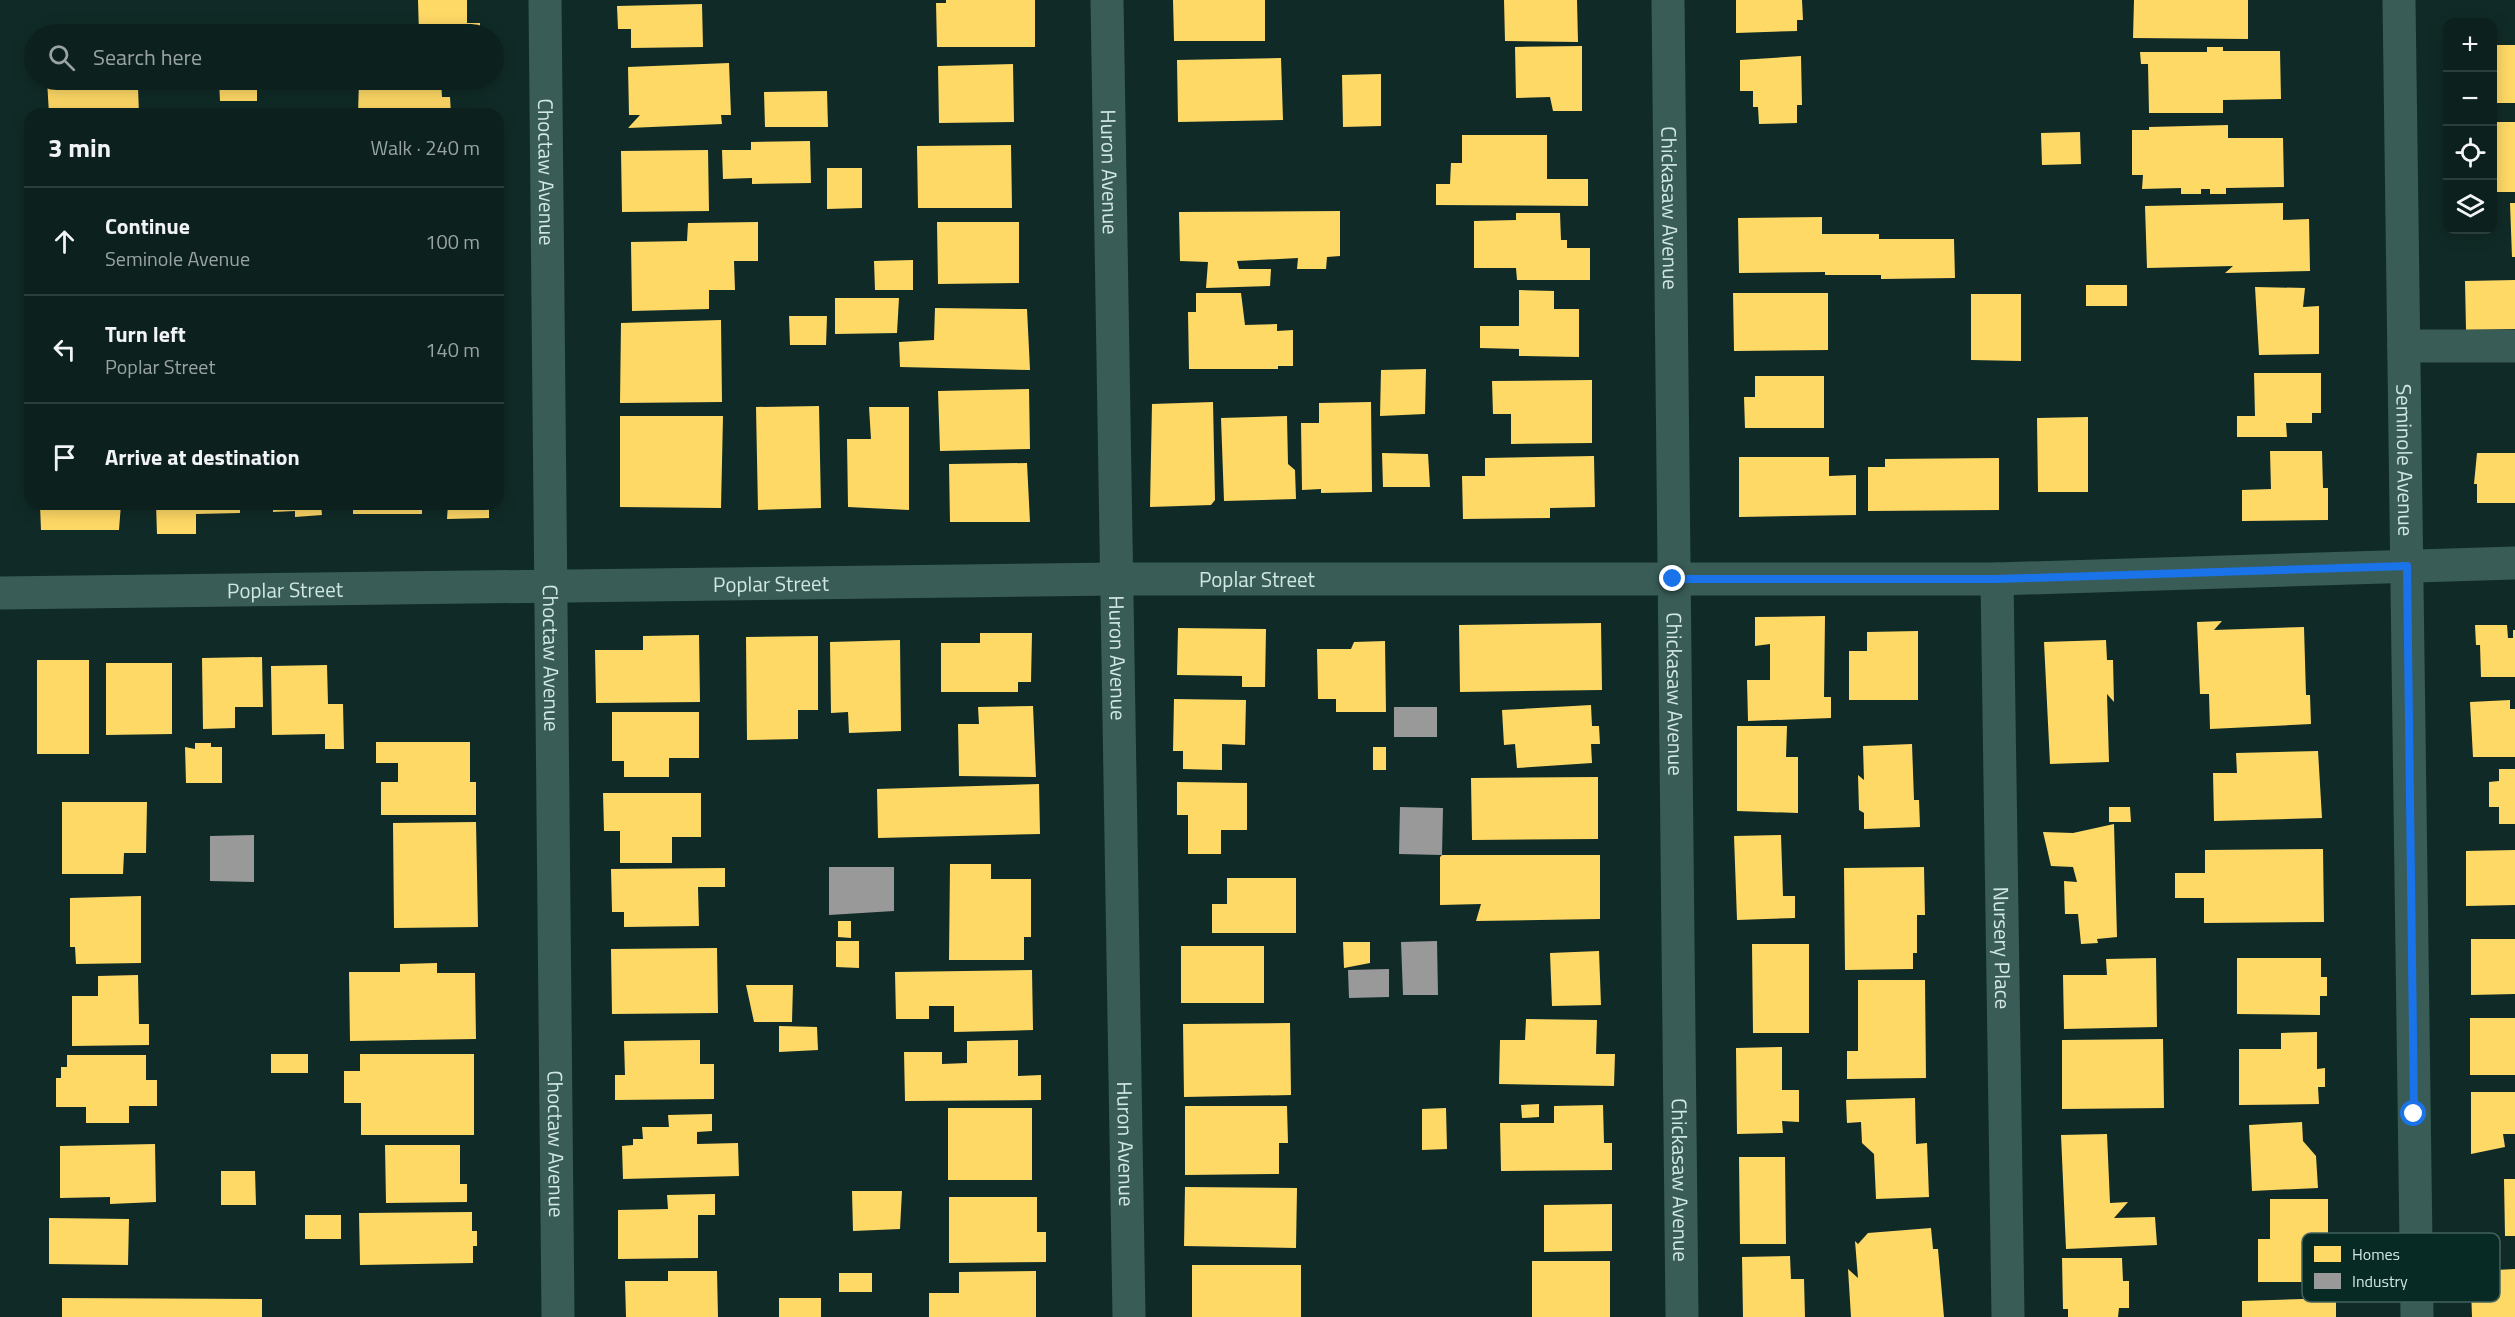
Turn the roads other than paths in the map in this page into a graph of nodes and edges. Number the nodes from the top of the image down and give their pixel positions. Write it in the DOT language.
graph roads {
  1 [pos="545,0"];
  2 [pos="1107,0"];
  3 [pos="1668,0"];
  4 [pos="2399,0"];
  5 [pos="2404,346"];
  6 [pos="2515,346"];
  7 [pos="2515,563"];
  8 [pos="2407,566"];
  9 [pos="1116,579"];
  10 [pos="1673,579"];
  11 [pos="1997,579"];
  12 [pos="551,586"];
  13 [pos="0,593"];
  14 [pos="2416,1233"];
  15 [pos="2417,1302"];
  16 [pos="558,1317"];
  17 [pos="1129,1317"];
  18 [pos="1682,1317"];
  19 [pos="2008,1317"];
  20 [pos="2417,1317"];
  1 -- 12 [label="street, Choctaw Avenue"];
  2 -- 9 [label="street, Huron Avenue"];
  3 -- 10 [label="street, Chickasaw Avenue"];
  4 -- 5 [label="street, Seminole Avenue"];
  5 -- 6 [label="street"];
  5 -- 8 [label="street, Seminole Avenue"];
  7 -- 8 [label="street, Poplar Street"];
  8 -- 11 [label="street, Poplar Street"];
  8 -- 14 [label="street, Seminole Avenue"];
  9 -- 10 [label="street, Poplar Street"];
  9 -- 12 [label="street, Poplar Street"];
  9 -- 17 [label="street, Huron Avenue"];
  10 -- 11 [label="street, Poplar Street"];
  10 -- 18 [label="street, Chickasaw Avenue"];
  11 -- 19 [label="street, Nursery Place"];
  12 -- 13 [label="street, Poplar Street"];
  12 -- 16 [label="street, Choctaw Avenue"];
  15 -- 20 [label="street, Seminole Avenue"];
}
